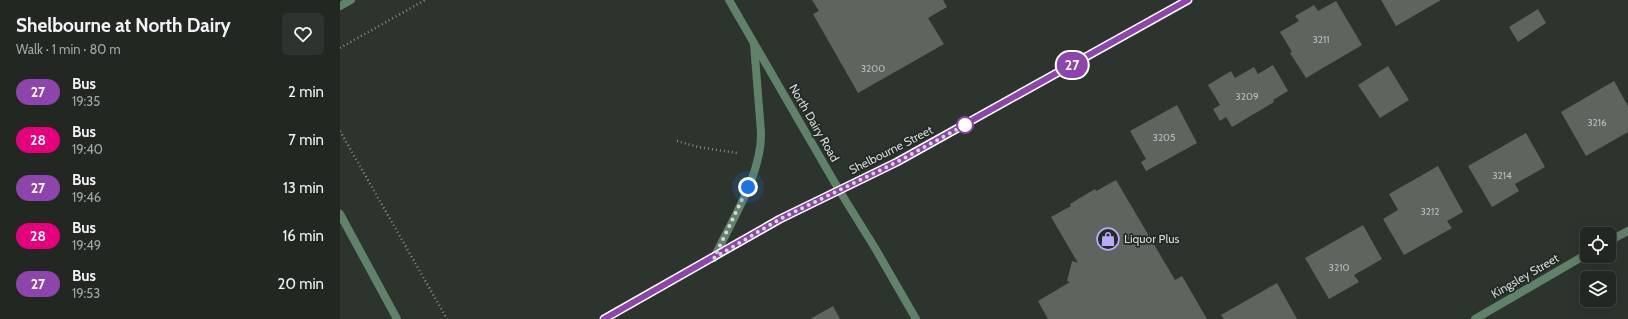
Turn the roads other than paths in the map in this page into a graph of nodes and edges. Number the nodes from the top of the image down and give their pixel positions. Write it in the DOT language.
graph roads {
  1 [pos="351,0"];
  2 [pos="729,0"];
  3 [pos="1188,0"];
  4 [pos="340,6"];
  5 [pos="754,44"];
  6 [pos="839,190"];
  7 [pos="340,214"];
  8 [pos="1628,230"];
  9 [pos="1616,238"];
  10 [pos="714,258"];
  11 [pos="1580,258"];
  12 [pos="397,319"];
  13 [pos="604,319"];
  14 [pos="916,319"];
  15 [pos="1475,319"];
  1 -- 4 [label="street"];
  2 -- 5 [label="street, North Dairy Road"];
  3 -- 6 [label="main road, Shelbourne Street"];
  5 -- 6 [label="street, North Dairy Road"];
  5 -- 10 [label="street"];
  6 -- 10 [label="main road, Shelbourne Street"];
  6 -- 14 [label="street, North Dairy Road"];
  7 -- 12 [label="street"];
  8 -- 9 [label="street"];
  10 -- 13 [label="main road, Shelbourne Street"];
  11 -- 15 [label="street, Kingsley Street"];
}
